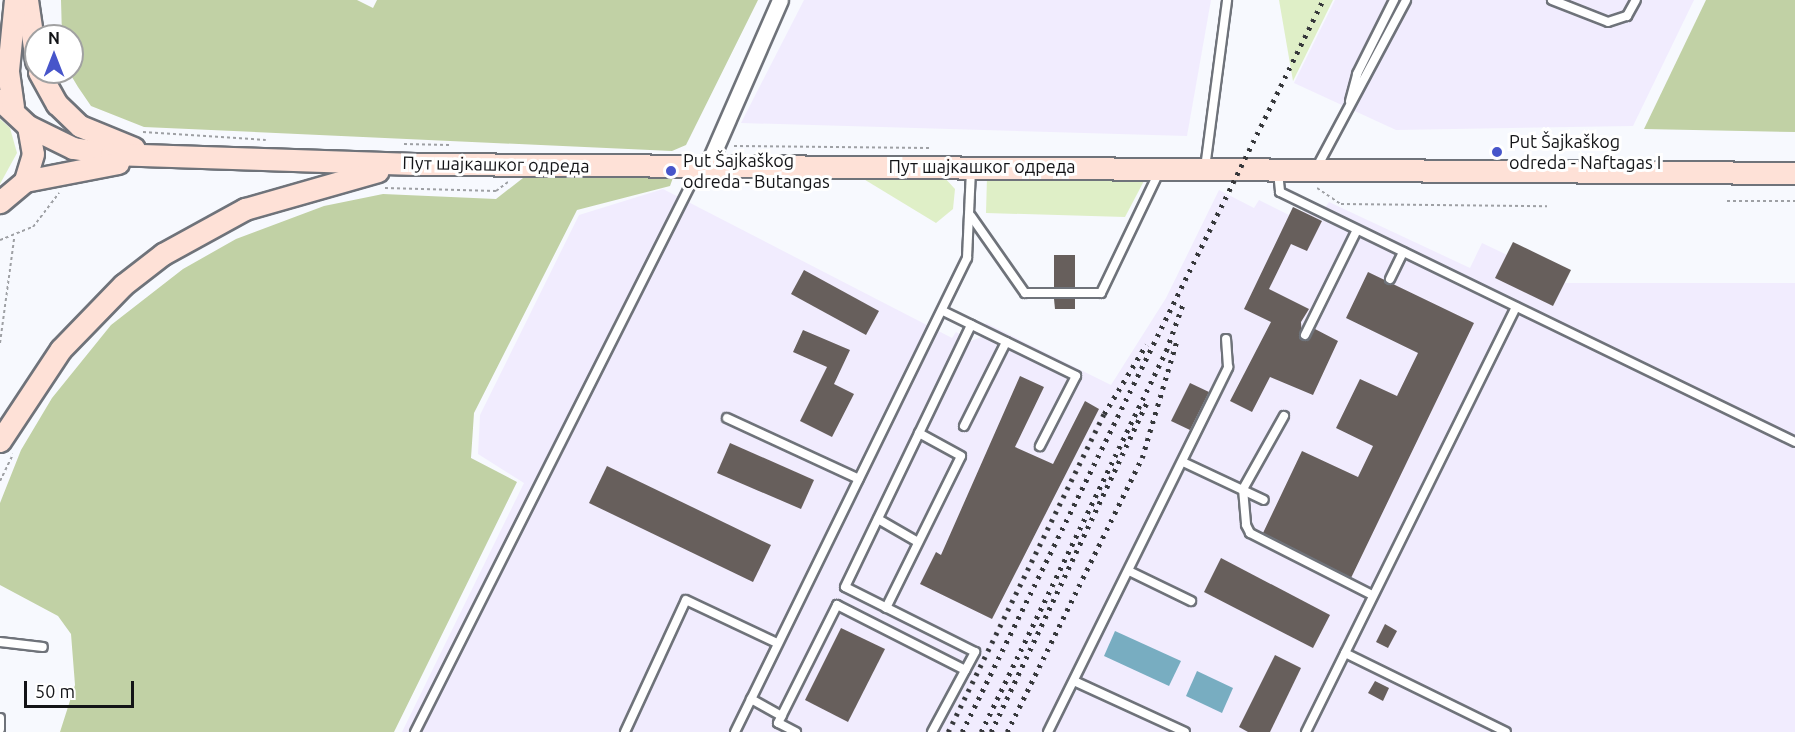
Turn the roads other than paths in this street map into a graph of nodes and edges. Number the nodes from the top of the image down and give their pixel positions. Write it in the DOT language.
graph roads {
  1 [pos="15,0"];
  2 [pos="27,0"];
  3 [pos="780,0"];
  4 [pos="1227,0"];
  5 [pos="1394,0"];
  6 [pos="1406,0"];
  7 [pos="1552,0"];
  8 [pos="1636,0"];
  9 [pos="31,24"];
  10 [pos="46,84"];
  11 [pos="6,104"];
  12 [pos="1349,106"];
  13 [pos="28,126"];
  14 [pos="170,157"];
  15 [pos="415,164"];
  16 [pos="971,165"];
  17 [pos="703,167"];
  18 [pos="1161,168"];
  19 [pos="1205,169"];
  20 [pos="1278,171"];
  21 [pos="1795,173"];
  22 [pos="1315,179"];
  23 [pos="25,181"];
  24 [pos="0,202"];
  25 [pos="970,216"];
  26 [pos="1357,230"];
  27 [pos="1403,252"];
  28 [pos="1390,279"];
  29 [pos="1516,307"];
  30 [pos="943,311"];
  31 [pos="971,325"];
  32 [pos="1305,335"];
  33 [pos="1227,339"];
  34 [pos="1006,342"];
  35 [pos="1284,416"];
  36 [pos="727,418"];
  37 [pos="964,426"];
  38 [pos="919,433"];
  39 [pos="9,442"];
  40 [pos="1795,442"];
  41 [pos="1040,446"];
  42 [pos="1183,462"];
  43 [pos="860,479"];
  44 [pos="1243,489"];
  45 [pos="1264,500"];
  46 [pos="878,519"];
  47 [pos="918,542"];
  48 [pos="1129,571"];
  49 [pos="1372,595"];
  50 [pos="1191,601"];
  51 [pos="886,608"];
  52 [pos="0,642"];
  53 [pos="777,644"];
  54 [pos="44,647"];
  55 [pos="1345,653"];
  56 [pos="965,670"];
  57 [pos="1074,681"];
  58 [pos="751,699"];
  59 [pos="782,716"];
  60 [pos="0,718"];
  61 [pos="0,729"];
  62 [pos="415,732"];
  63 [pos="625,732"];
  64 [pos="735,732"];
  65 [pos="796,732"];
  66 [pos="932,732"];
  67 [pos="1048,732"];
  68 [pos="1185,732"];
  69 [pos="1306,732"];
  70 [pos="1506,732"];
  1 -- 11 [label="street"];
  2 -- 9 [label="street"];
  3 -- 17 [label="street"];
  4 -- 19 [label="lane"];
  5 -- 12 [label="lane"];
  6 -- 12 [label="lane"];
  7 -- 8 [label="lane"];
  10 -- 14 [label="street"];
  11 -- 13 [label="street"];
  12 -- 22 [label="lane"];
  13 -- 14 [label="street, Пут шајкашког одреда"];
  13 -- 23 [label="street"];
  14 -- 15 [label="street, Пут шајкашког одреда"];
  14 -- 23 [label="street, Пут шајкашког одреда"];
  15 -- 17 [label="street, Пут шајкашког одреда"];
  15 -- 39 [label="street"];
  16 -- 17 [label="street, Пут шајкашког одреда"];
  16 -- 18 [label="street, Пут шајкашког одреда"];
  16 -- 25 [label="lane"];
  17 -- 62 [label="lane"];
  18 -- 19 [label="street, Пут шајкашког одреда"];
  18 -- 25 [label="lane"];
  19 -- 20 [label="street, Пут шајкашког одреда"];
  20 -- 22 [label="street, Пут шајкашког одреда"];
  20 -- 26 [label="lane"];
  21 -- 22 [label="street, Пут шајкашког одреда"];
  23 -- 24 [label="street"];
  25 -- 30 [label="lane"];
  26 -- 27 [label="lane"];
  26 -- 32 [label="lane"];
  27 -- 28 [label="lane"];
  27 -- 29 [label="lane"];
  29 -- 40 [label="lane"];
  29 -- 49 [label="lane"];
  30 -- 31 [label="lane"];
  30 -- 43 [label="lane"];
  31 -- 34 [label="lane"];
  31 -- 38 [label="lane"];
  33 -- 42 [label="lane"];
  34 -- 37 [label="lane"];
  34 -- 41 [label="lane"];
  35 -- 44 [label="lane"];
  36 -- 43 [label="lane"];
  38 -- 46 [label="lane"];
  38 -- 47 [label="lane"];
  42 -- 44 [label="lane"];
  42 -- 48 [label="lane"];
  43 -- 53 [label="lane"];
  44 -- 45 [label="lane"];
  44 -- 49 [label="lane"];
  46 -- 47 [label="lane"];
  46 -- 51 [label="lane"];
  47 -- 51 [label="lane"];
  48 -- 50 [label="lane"];
  48 -- 57 [label="lane"];
  49 -- 55 [label="lane"];
  51 -- 56 [label="lane"];
  52 -- 54 [label="lane"];
  53 -- 58 [label="lane"];
  53 -- 63 [label="lane"];
  55 -- 69 [label="lane"];
  55 -- 70 [label="lane"];
  56 -- 59 [label="lane"];
  56 -- 66 [label="lane"];
  57 -- 67 [label="lane"];
  57 -- 68 [label="lane"];
  58 -- 59 [label="lane"];
  58 -- 64 [label="lane"];
  59 -- 65 [label="lane"];
  60 -- 61 [label="lane"];
}
